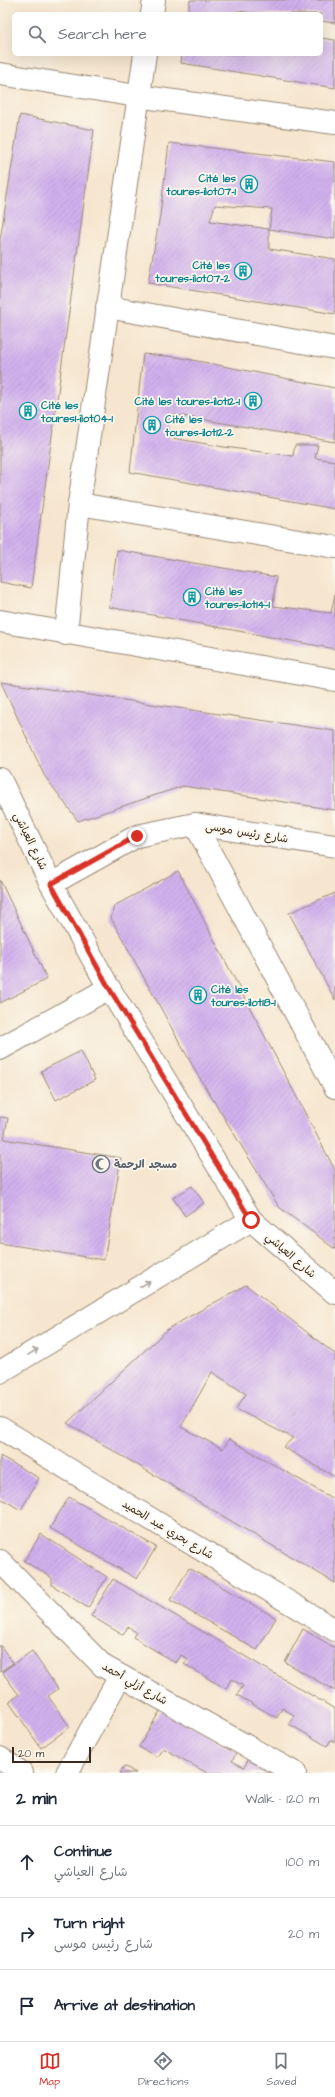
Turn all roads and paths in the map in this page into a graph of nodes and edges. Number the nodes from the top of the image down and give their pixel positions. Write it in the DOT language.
graph roads {
  1 [pos="154,0"];
  2 [pos="152,12"];
  3 [pos="145,56"];
  4 [pos="0,74"];
  5 [pos="137,96"];
  6 [pos="335,123"];
  7 [pos="107,307"];
  8 [pos="335,348"];
  9 [pos="79,504"];
  10 [pos="335,547"];
  11 [pos="0,621"];
  12 [pos="66,634"];
  13 [pos="335,680"];
  14 [pos="0,778"];
  15 [pos="195,824"];
  16 [pos="335,846"];
  17 [pos="51,884"];
  18 [pos="109,988"];
  19 [pos="0,1049"];
  20 [pos="335,1087"];
  21 [pos="251,1220"];
  22 [pos="335,1293"];
  23 [pos="0,1372"];
  24 [pos="0,1428"];
  25 [pos="0,1561"];
  26 [pos="335,1630"];
  27 [pos="120,1676"];
  28 [pos="0,1758"];
  29 [pos="22,1773"];
  30 [pos="66,1773"];
  31 [pos="295,1773"];
  1 -- 2 [label="street"];
  3 -- 5 [label="street"];
  4 -- 5 [label="street"];
  5 -- 6 [label="street"];
  5 -- 7 [label="street"];
  7 -- 8 [label="street"];
  7 -- 9 [label="street"];
  9 -- 10 [label="street"];
  9 -- 12 [label="street"];
  11 -- 12 [label="street"];
  12 -- 13 [label="street"];
  14 -- 17 [label="street, شارع العياشي"];
  15 -- 16 [label="street, شارع رئيس موسى"];
  15 -- 17 [label="street, شارع رئيس موسى"];
  15 -- 20 [label="street"];
  17 -- 18 [label="street, شارع العياشي"];
  18 -- 19 [label="street"];
  18 -- 21 [label="street, شارع العياشي"];
  21 -- 22 [label="street, شارع العياشي"];
  23 -- 21 [label="street, one-way"];
  24 -- 26 [label="street, شارع بحري عبد الحميد"];
  25 -- 27 [label="street, شارع أزلي أحمد"];
  27 -- 30 [label="street"];
  27 -- 31 [label="street, شارع أزلي أحمد"];
  28 -- 29 [label="street"];
}
